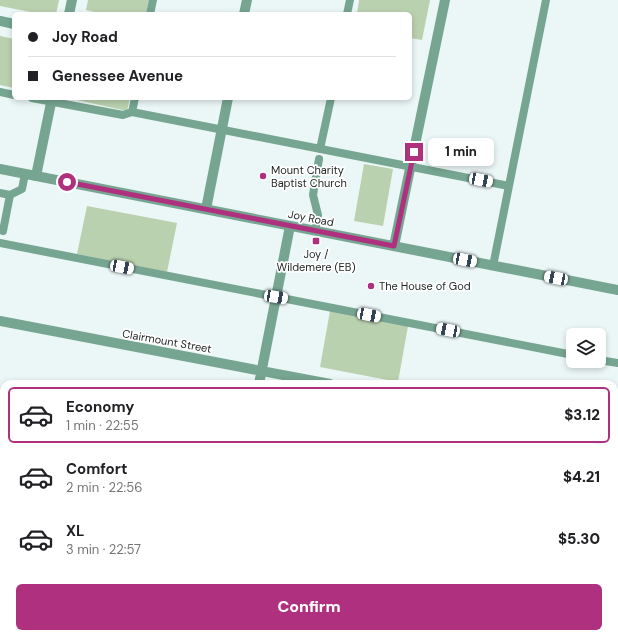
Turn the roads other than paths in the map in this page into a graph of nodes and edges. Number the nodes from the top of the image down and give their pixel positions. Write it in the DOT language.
graph roads {
  1 [pos="72,0"];
  2 [pos="153,0"];
  3 [pos="246,0"];
  4 [pos="350,0"];
  5 [pos="445,0"];
  6 [pos="546,0"];
  7 [pos="69,12"];
  8 [pos="150,12"];
  9 [pos="244,12"];
  10 [pos="347,12"];
  11 [pos="0,21"];
  12 [pos="12,24"];
  13 [pos="0,92"];
  14 [pos="12,95"];
  15 [pos="52,100"];
  16 [pos="135,100"];
  17 [pos="228,100"];
  18 [pos="330,100"];
  19 [pos="132,112"];
  20 [pos="222,130"];
  21 [pos="320,149"];
  22 [pos="319,159"];
  23 [pos="410,167"];
  24 [pos="0,169"];
  25 [pos="25,174"];
  26 [pos="36,176"];
  27 [pos="509,186"];
  28 [pos="0,193"];
  29 [pos="10,195"];
  30 [pos="206,209"];
  31 [pos="290,226"];
  32 [pos="315,231"];
  33 [pos="3,232"];
  34 [pos="0,242"];
  35 [pos="394,246"];
  36 [pos="493,266"];
  37 [pos="618,290"];
  38 [pos="276,297"];
  39 [pos="0,321"];
  40 [pos="566,353"];
  41 [pos="606,361"];
  42 [pos="618,363"];
  43 [pos="261,371"];
  44 [pos="260,380"];
  45 [pos="309,380"];
  1 -- 7 [label="street"];
  2 -- 8 [label="lane"];
  3 -- 9 [label="street"];
  4 -- 10 [label="lane"];
  5 -- 23 [label="street"];
  6 -- 27 [label="lane"];
  11 -- 12 [label="street"];
  13 -- 14 [label="lane"];
  15 -- 19 [label="lane"];
  15 -- 26 [label="street"];
  16 -- 19 [label="lane"];
  17 -- 20 [label="street"];
  18 -- 21 [label="lane"];
  19 -- 20 [label="lane"];
  20 -- 21 [label="lane"];
  20 -- 30 [label="street"];
  21 -- 23 [label="lane"];
  22 -- 32 [label="lane"];
  23 -- 27 [label="lane"];
  23 -- 35 [label="street"];
  24 -- 25 [label="street, Joy Road"];
  25 -- 26 [label="street, Joy Road"];
  25 -- 29 [label="lane"];
  26 -- 30 [label="street, Joy Road"];
  27 -- 36 [label="lane"];
  28 -- 29 [label="lane"];
  29 -- 33 [label="lane"];
  30 -- 31 [label="street, Joy Road"];
  31 -- 32 [label="street, Joy Road"];
  31 -- 38 [label="street"];
  32 -- 35 [label="street, Joy Road"];
  34 -- 38 [label="lane"];
  35 -- 36 [label="street, Joy Road"];
  36 -- 37 [label="street, Joy Road"];
  38 -- 40 [label="lane"];
  38 -- 43 [label="street"];
  39 -- 43 [label="street, Clairmount Street"];
  41 -- 42 [label="lane"];
  43 -- 44 [label="street"];
  43 -- 45 [label="street, Clairmount Street"];
}
